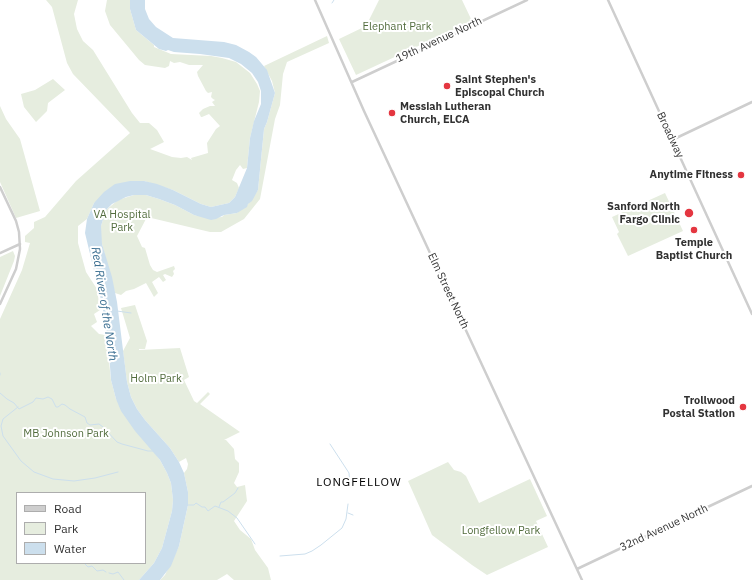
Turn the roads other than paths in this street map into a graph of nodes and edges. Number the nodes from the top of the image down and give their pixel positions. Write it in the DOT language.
graph roads {
  1 [pos="316,0"];
  2 [pos="527,0"];
  3 [pos="608,0"];
  4 [pos="352,82"];
  5 [pos="752,102"];
  6 [pos="672,140"];
  7 [pos="0,187"];
  8 [pos="20,244"];
  9 [pos="0,253"];
  10 [pos="0,304"];
  11 [pos="752,314"];
  12 [pos="752,486"];
  13 [pos="577,569"];
  14 [pos="582,580"];
  1 -- 4 [label="street, Elm Street North"];
  2 -- 4 [label="street, 19th Avenue North"];
  3 -- 6 [label="street, Broadway"];
  4 -- 13 [label="street, Elm Street North"];
  5 -- 6 [label="street"];
  6 -- 11 [label="street, Broadway"];
  7 -- 8 [label="street"];
  8 -- 9 [label="street"];
  8 -- 10 [label="street"];
  12 -- 13 [label="street, 32nd Avenue North"];
  13 -- 14 [label="street, Elm Street North"];
}
